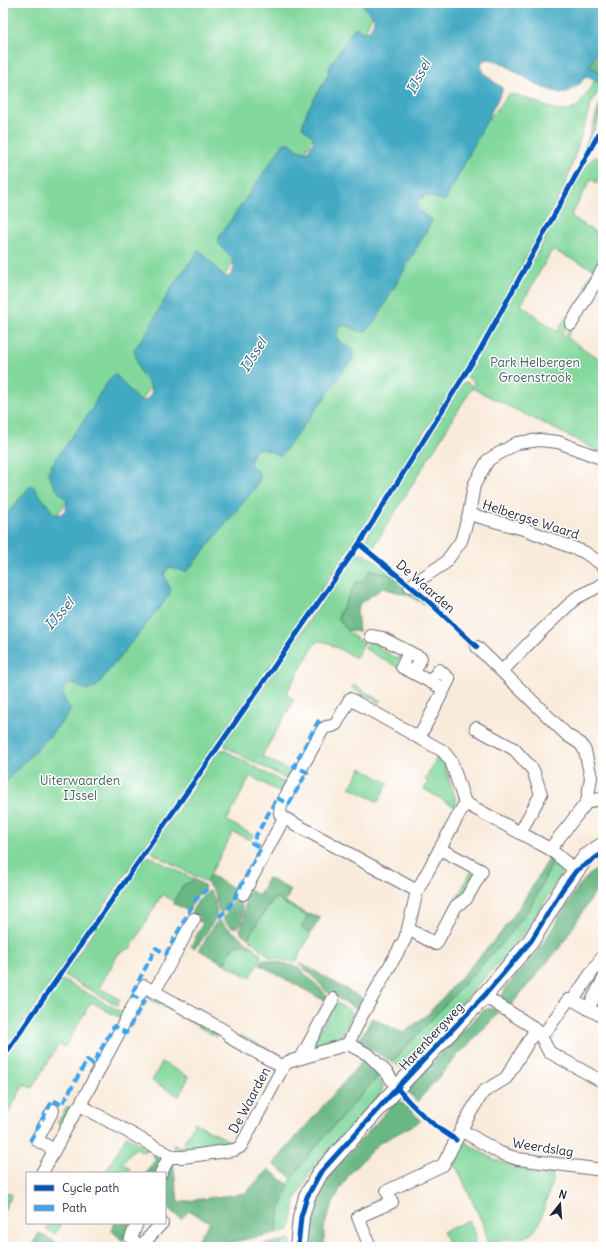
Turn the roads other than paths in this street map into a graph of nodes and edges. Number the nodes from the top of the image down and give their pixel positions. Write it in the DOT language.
graph roads {
  1 [pos="603,269"];
  2 [pos="571,324"];
  3 [pos="603,459"];
  4 [pos="469,514"];
  5 [pos="603,565"];
  6 [pos="603,584"];
  7 [pos="410,586"];
  8 [pos="371,636"];
  9 [pos="476,647"];
  10 [pos="502,671"];
  11 [pos="476,728"];
  12 [pos="419,738"];
  13 [pos="603,798"];
  14 [pos="587,802"];
  15 [pos="465,803"];
  16 [pos="284,818"];
  17 [pos="520,833"];
  18 [pos="603,845"];
  19 [pos="440,849"];
  20 [pos="550,849"];
  21 [pos="603,853"];
  22 [pos="576,871"];
  23 [pos="417,892"];
  24 [pos="243,894"];
  25 [pos="194,919"];
  26 [pos="408,929"];
  27 [pos="603,956"];
  28 [pos="603,980"];
  29 [pos="154,992"];
  30 [pos="484,996"];
  31 [pos="333,999"];
  32 [pos="573,1000"];
  33 [pos="588,1009"];
  34 [pos="603,1017"];
  35 [pos="538,1032"];
  36 [pos="348,1044"];
  37 [pos="301,1058"];
  38 [pos="283,1067"];
  39 [pos="603,1082"];
  40 [pos="397,1088"];
  41 [pos="80,1105"];
  42 [pos="53,1110"];
  43 [pos="461,1130"];
  44 [pos="54,1150"];
  45 [pos="170,1155"];
  46 [pos="603,1170"];
  47 [pos="43,1172"];
  48 [pos="162,1172"];
  49 [pos="137,1224"];
  50 [pos="161,1224"];
  51 [pos="140,1247"];
  52 [pos="298,1247"];
  53 [pos="370,1247"];
  1 -- 2 [label="street"];
  3 -- 4 [label="street, Helbergse Waard"];
  4 -- 5 [label="street, Helbergse Waard"];
  4 -- 7 [label="street, Helbergse Waard"];
  6 -- 10 [label="street"];
  8 -- 12 [label="street"];
  9 -- 10 [label="street"];
  10 -- 14 [label="street"];
  11 -- 17 [label="street"];
  12 -- 15 [label="street"];
  12 -- 16 [label="street"];
  13 -- 14 [label="street"];
  14 -- 20 [label="street"];
  15 -- 17 [label="street"];
  15 -- 19 [label="street"];
  16 -- 23 [label="street"];
  16 -- 24 [label="street"];
  17 -- 20 [label="street"];
  18 -- 22 [label="street, Harenbergweg"];
  19 -- 23 [label="street"];
  19 -- 26 [label="street"];
  20 -- 22 [label="street"];
  21 -- 22 [label="street, Harenbergweg"];
  22 -- 30 [label="street, Harenbergweg"];
  23 -- 26 [label="street"];
  25 -- 29 [label="street"];
  26 -- 36 [label="street"];
  27 -- 32 [label="street"];
  28 -- 33 [label="street"];
  29 -- 38 [label="street, De Waarden"];
  29 -- 41 [label="street"];
  30 -- 35 [label="street"];
  30 -- 40 [label="street, Harenbergweg"];
  31 -- 37 [label="street"];
  32 -- 33 [label="street"];
  32 -- 35 [label="street"];
  33 -- 34 [label="street"];
  35 -- 39 [label="street"];
  35 -- 43 [label="street"];
  36 -- 37 [label="street, De Waarden"];
  36 -- 40 [label="street"];
  37 -- 38 [label="street, De Waarden"];
  38 -- 45 [label="street, De Waarden"];
  40 -- 52 [label="street, Harenbergweg"];
  41 -- 44 [label="street"];
  41 -- 45 [label="street, De Waarden"];
  42 -- 44 [label="street"];
  43 -- 46 [label="street, Weerdslag"];
  43 -- 53 [label="street"];
  44 -- 47 [label="street"];
  45 -- 48 [label="street"];
  49 -- 51 [label="street"];
  50 -- 51 [label="street"];
}
